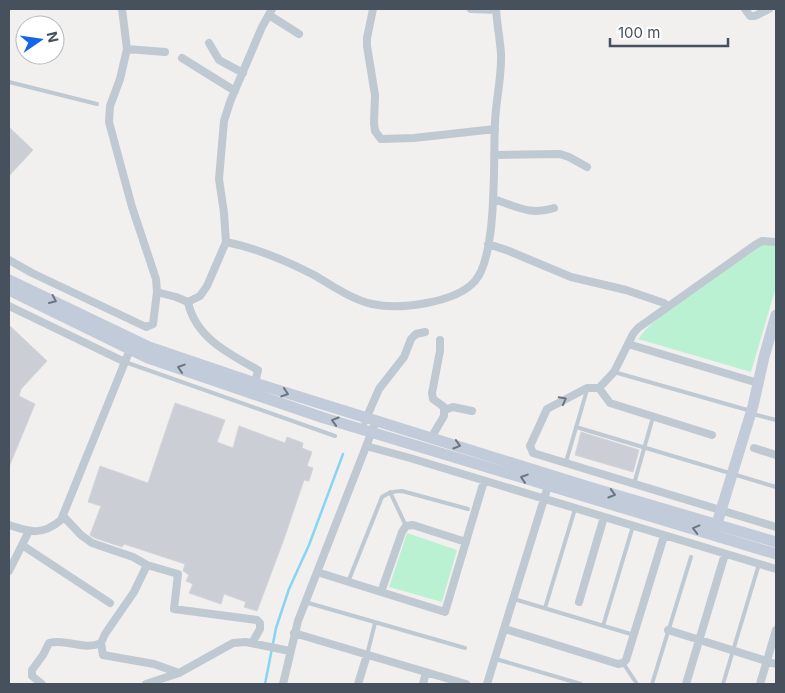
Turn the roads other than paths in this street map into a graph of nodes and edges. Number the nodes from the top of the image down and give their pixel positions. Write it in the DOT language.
graph roads {
  1 [pos="122,9"];
  2 [pos="373,9"];
  3 [pos="471,9"];
  4 [pos="496,9"];
  5 [pos="745,9"];
  6 [pos="768,9"];
  7 [pos="270,12"];
  8 [pos="299,34"];
  9 [pos="209,43"];
  10 [pos="127,49"];
  11 [pos="165,52"];
  12 [pos="182,58"];
  13 [pos="243,73"];
  14 [pos="9,82"];
  15 [pos="235,91"];
  16 [pos="97,104"];
  17 [pos="495,129"];
  18 [pos="495,155"];
  19 [pos="586,167"];
  20 [pos="493,199"];
  21 [pos="554,208"];
  22 [pos="226,242"];
  23 [pos="776,242"];
  24 [pos="488,244"];
  25 [pos="9,260"];
  26 [pos="9,280"];
  27 [pos="9,290"];
  28 [pos="157,292"];
  29 [pos="188,302"];
  30 [pos="9,306"];
  31 [pos="667,306"];
  32 [pos="776,316"];
  33 [pos="424,332"];
  34 [pos="440,340"];
  35 [pos="132,344"];
  36 [pos="628,344"];
  37 [pos="124,362"];
  38 [pos="614,372"];
  39 [pos="758,383"];
  40 [pos="255,384"];
  41 [pos="587,388"];
  42 [pos="599,388"];
  43 [pos="445,410"];
  44 [pos="472,411"];
  45 [pos="751,412"];
  46 [pos="653,417"];
  47 [pos="776,420"];
  48 [pos="369,425"];
  49 [pos="576,427"];
  50 [pos="712,435"];
  51 [pos="335,436"];
  52 [pos="431,438"];
  53 [pos="366,446"];
  54 [pos="644,448"];
  55 [pos="754,448"];
  56 [pos="776,454"];
  57 [pos="566,463"];
  58 [pos="732,475"];
  59 [pos="484,481"];
  60 [pos="634,484"];
  61 [pos="548,486"];
  62 [pos="776,487"];
  63 [pos="390,492"];
  64 [pos="544,499"];
  65 [pos="575,508"];
  66 [pos="468,509"];
  67 [pos="722,509"];
  68 [pos="63,516"];
  69 [pos="604,517"];
  70 [pos="9,525"];
  71 [pos="406,526"];
  72 [pos="633,526"];
  73 [pos="776,527"];
  74 [pos="716,529"];
  75 [pos="29,531"];
  76 [pos="664,536"];
  77 [pos="466,542"];
  78 [pos="776,542"];
  79 [pos="22,545"];
  80 [pos="725,554"];
  81 [pos="776,554"];
  82 [pos="691,557"];
  83 [pos="759,564"];
  84 [pos="147,565"];
  85 [pos="776,569"];
  86 [pos="9,571"];
  87 [pos="317,572"];
  88 [pos="348,582"];
  89 [pos="381,592"];
  90 [pos="514,599"];
  91 [pos="305,602"];
  92 [pos="579,602"];
  93 [pos="110,603"];
  94 [pos="545,608"];
  95 [pos="375,623"];
  96 [pos="603,626"];
  97 [pos="506,629"];
  98 [pos="668,630"];
  99 [pos="776,630"];
  100 [pos="294,633"];
  101 [pos="634,636"];
  102 [pos="699,639"];
  103 [pos="101,643"];
  104 [pos="255,644"];
  105 [pos="464,648"];
  106 [pos="734,650"];
  107 [pos="287,651"];
  108 [pos="367,655"];
  109 [pos="496,659"];
  110 [pos="767,661"];
  111 [pos="623,663"];
  112 [pos="776,664"];
  113 [pos="426,672"];
  114 [pos="179,673"];
  115 [pos="42,684"];
  116 [pos="146,684"];
  117 [pos="283,684"];
  118 [pos="358,684"];
  119 [pos="423,684"];
  120 [pos="466,684"];
  121 [pos="487,684"];
  122 [pos="581,684"];
  123 [pos="637,684"];
  124 [pos="652,684"];
  125 [pos="686,684"];
  126 [pos="723,684"];
  127 [pos="760,684"];
  1 -- 10 [label="street"];
  2 -- 17 [label="street"];
  3 -- 4 [label="street"];
  4 -- 17 [label="street"];
  5 -- 6 [label="street"];
  7 -- 8 [label="street"];
  7 -- 13 [label="street"];
  9 -- 13 [label="street"];
  10 -- 11 [label="street"];
  10 -- 28 [label="street"];
  12 -- 15 [label="street"];
  13 -- 15 [label="street"];
  14 -- 16 [label="lane"];
  15 -- 22 [label="street"];
  17 -- 18 [label="street"];
  18 -- 19 [label="street"];
  18 -- 20 [label="street"];
  20 -- 21 [label="street"];
  20 -- 24 [label="street"];
  22 -- 24 [label="street"];
  22 -- 29 [label="street"];
  23 -- 31 [label="street"];
  24 -- 31 [label="street"];
  25 -- 28 [label="street"];
  26 -- 35 [label="street, one-way"];
  27 -- 35 [label="street"];
  28 -- 29 [label="street"];
  29 -- 40 [label="street"];
  30 -- 37 [label="street"];
  31 -- 36 [label="street"];
  32 -- 39 [label="street"];
  33 -- 48 [label="street"];
  34 -- 43 [label="street"];
  35 -- 37 [label="street"];
  35 -- 40 [label="street"];
  48 -- 35 [label="street, one-way"];
  36 -- 38 [label="street"];
  36 -- 39 [label="street"];
  37 -- 51 [label="lane"];
  37 -- 68 [label="street"];
  38 -- 42 [label="street"];
  38 -- 45 [label="lane"];
  39 -- 45 [label="street"];
  40 -- 48 [label="street, one-way"];
  41 -- 42 [label="street"];
  41 -- 49 [label="lane"];
  57 -- 41 [label="street, one-way"];
  42 -- 46 [label="street"];
  43 -- 44 [label="street"];
  43 -- 52 [label="street"];
  45 -- 47 [label="lane"];
  45 -- 58 [label="street"];
  46 -- 50 [label="street"];
  46 -- 54 [label="lane"];
  48 -- 52 [label="street"];
  48 -- 53 [label="street"];
  61 -- 48 [label="street, one-way"];
  49 -- 54 [label="lane"];
  49 -- 57 [label="lane"];
  52 -- 74 [label="street, one-way"];
  53 -- 59 [label="street"];
  53 -- 87 [label="street"];
  54 -- 58 [label="lane"];
  54 -- 60 [label="lane"];
  55 -- 56 [label="street"];
  57 -- 60 [label="street"];
  58 -- 62 [label="lane"];
  58 -- 67 [label="street"];
  59 -- 64 [label="street"];
  59 -- 77 [label="street"];
  60 -- 67 [label="street"];
  61 -- 64 [label="street"];
  74 -- 61 [label="street, one-way"];
  63 -- 66 [label="lane"];
  63 -- 71 [label="lane"];
  63 -- 88 [label="lane"];
  64 -- 65 [label="street"];
  64 -- 90 [label="street"];
  65 -- 69 [label="street"];
  65 -- 94 [label="lane"];
  67 -- 73 [label="street"];
  67 -- 74 [label="street"];
  68 -- 75 [label="street"];
  68 -- 84 [label="street"];
  69 -- 72 [label="street"];
  69 -- 92 [label="street"];
  70 -- 75 [label="street"];
  71 -- 77 [label="street"];
  71 -- 89 [label="street"];
  72 -- 76 [label="street"];
  72 -- 96 [label="lane"];
  74 -- 78 [label="street"];
  74 -- 81 [label="street"];
  75 -- 79 [label="street"];
  76 -- 80 [label="street"];
  76 -- 101 [label="street"];
  77 -- 89 [label="street"];
  79 -- 86 [label="street"];
  79 -- 93 [label="street"];
  80 -- 83 [label="street"];
  80 -- 102 [label="street"];
  82 -- 98 [label="lane"];
  83 -- 85 [label="street"];
  83 -- 106 [label="lane"];
  84 -- 103 [label="street"];
  84 -- 104 [label="street"];
  87 -- 88 [label="street"];
  87 -- 91 [label="street"];
  88 -- 89 [label="street"];
  90 -- 94 [label="lane"];
  90 -- 97 [label="street"];
  91 -- 95 [label="lane"];
  91 -- 100 [label="street"];
  94 -- 96 [label="lane"];
  95 -- 105 [label="lane"];
  95 -- 108 [label="lane"];
  96 -- 101 [label="lane"];
  97 -- 109 [label="street"];
  97 -- 111 [label="street"];
  98 -- 102 [label="street"];
  98 -- 124 [label="lane"];
  99 -- 110 [label="street"];
  100 -- 107 [label="street"];
  100 -- 108 [label="street"];
  101 -- 111 [label="street"];
  102 -- 106 [label="street"];
  102 -- 125 [label="street"];
  103 -- 114 [label="street"];
  103 -- 115 [label="street"];
  104 -- 107 [label="street"];
  104 -- 114 [label="street"];
  106 -- 110 [label="street"];
  106 -- 126 [label="lane"];
  107 -- 117 [label="street"];
  108 -- 113 [label="street"];
  108 -- 118 [label="street"];
  109 -- 121 [label="street"];
  109 -- 122 [label="lane"];
  110 -- 112 [label="street"];
  110 -- 127 [label="street"];
  111 -- 123 [label="lane"];
  113 -- 119 [label="street"];
  113 -- 120 [label="street"];
  114 -- 116 [label="street"];
}
